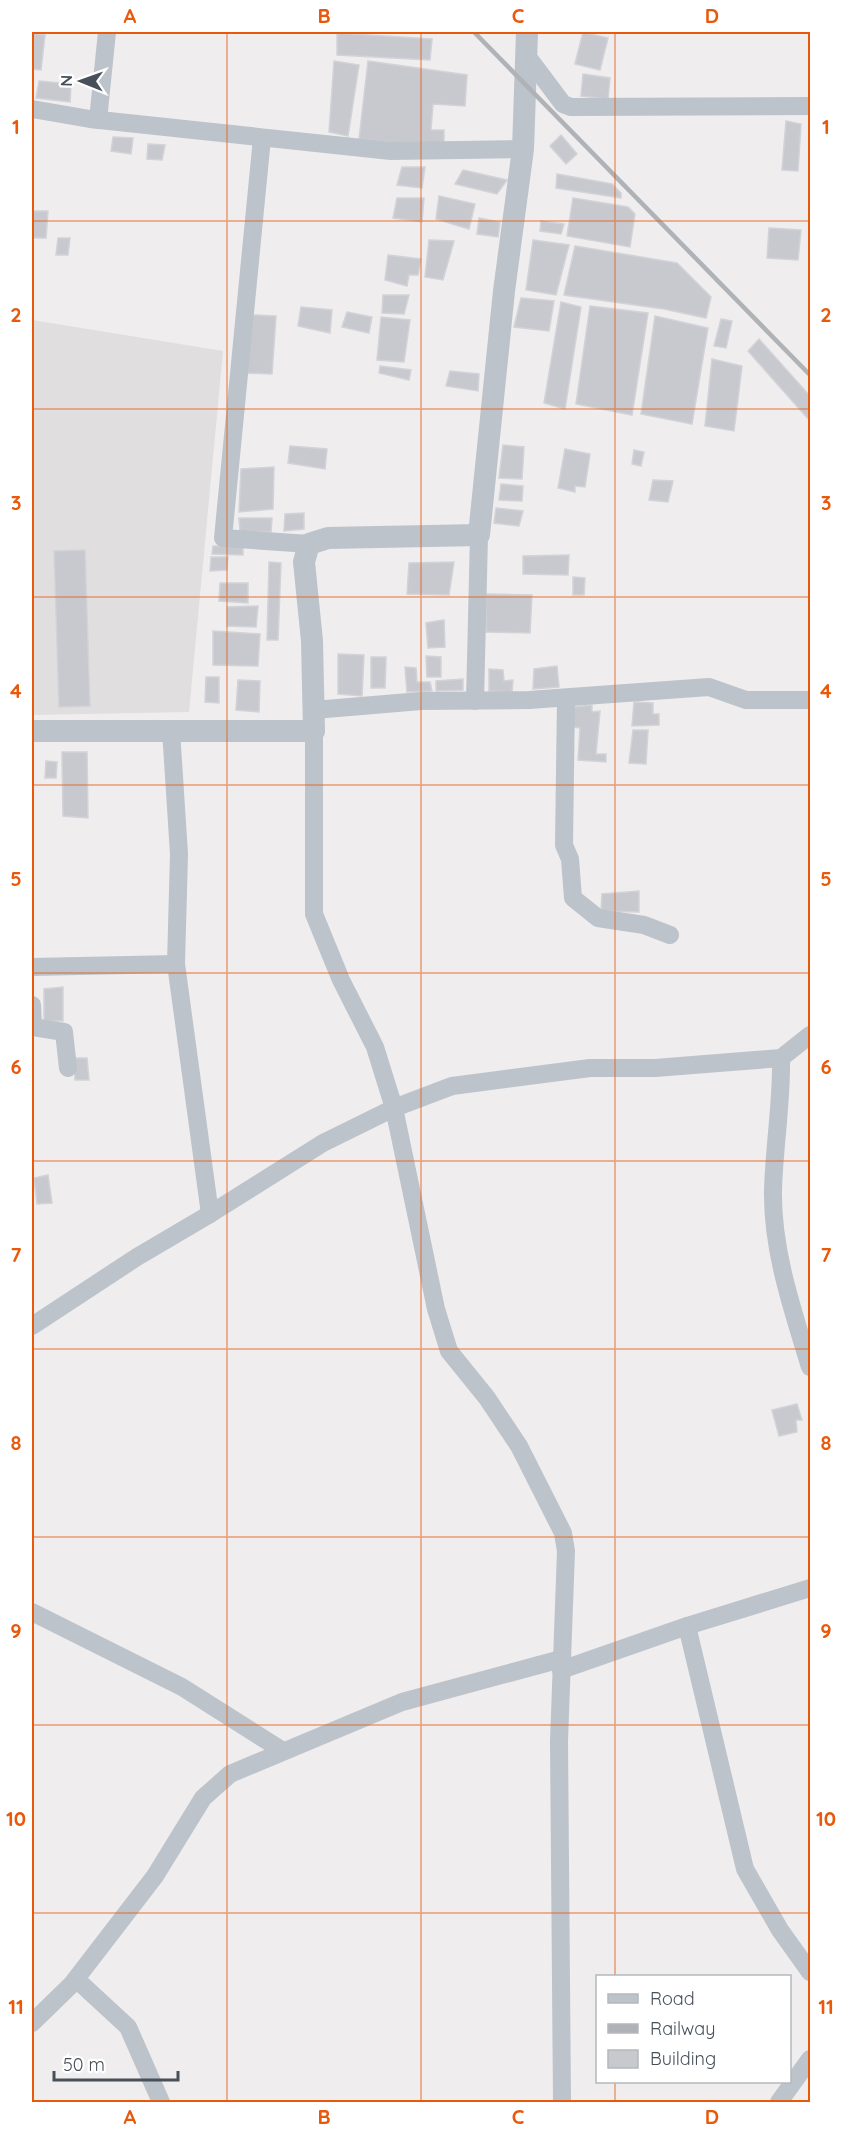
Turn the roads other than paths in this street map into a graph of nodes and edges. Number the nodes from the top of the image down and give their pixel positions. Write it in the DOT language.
graph roads {
  1 [pos="107,32"];
  2 [pos="527,32"];
  3 [pos="527,56"];
  4 [pos="810,106"];
  5 [pos="32,109"];
  6 [pos="98,120"];
  7 [pos="262,138"];
  8 [pos="524,149"];
  9 [pos="479,535"];
  10 [pos="309,544"];
  11 [pos="566,698"];
  12 [pos="810,700"];
  13 [pos="475,701"];
  14 [pos="314,720"];
  15 [pos="171,730"];
  16 [pos="32,731"];
  17 [pos="670,935"];
  18 [pos="176,964"];
  19 [pos="32,967"];
  20 [pos="32,1005"];
  21 [pos="810,1034"];
  22 [pos="781,1058"];
  23 [pos="68,1068"];
  24 [pos="394,1108"];
  25 [pos="210,1214"];
  26 [pos="32,1326"];
  27 [pos="810,1367"];
  28 [pos="810,1588"];
  29 [pos="32,1612"];
  30 [pos="687,1626"];
  31 [pos="561,1665"];
  32 [pos="283,1751"];
  33 [pos="810,1972"];
  34 [pos="76,1979"];
  35 [pos="32,2023"];
  36 [pos="810,2059"];
  37 [pos="161,2103"];
  38 [pos="562,2103"];
  39 [pos="779,2103"];
  1 -- 6 [label="street"];
  2 -- 3 [label="street"];
  3 -- 4 [label="street"];
  3 -- 8 [label="street"];
  5 -- 6 [label="street"];
  6 -- 7 [label="street"];
  7 -- 8 [label="street"];
  7 -- 10 [label="street"];
  8 -- 9 [label="street"];
  9 -- 10 [label="street"];
  9 -- 13 [label="street"];
  10 -- 14 [label="street"];
  11 -- 12 [label="street"];
  11 -- 13 [label="street"];
  11 -- 17 [label="street"];
  13 -- 14 [label="street"];
  14 -- 15 [label="street"];
  14 -- 24 [label="street"];
  15 -- 16 [label="street"];
  15 -- 18 [label="street"];
  18 -- 19 [label="street"];
  18 -- 25 [label="street"];
  20 -- 23 [label="street"];
  21 -- 22 [label="street"];
  22 -- 24 [label="street"];
  22 -- 27 [label="street"];
  24 -- 25 [label="street"];
  24 -- 31 [label="street"];
  25 -- 26 [label="street"];
  28 -- 30 [label="street"];
  29 -- 32 [label="street"];
  30 -- 31 [label="street"];
  30 -- 33 [label="street"];
  31 -- 32 [label="street"];
  31 -- 38 [label="street"];
  32 -- 34 [label="street"];
  34 -- 35 [label="street"];
  34 -- 37 [label="street"];
  36 -- 39 [label="street"];
}
